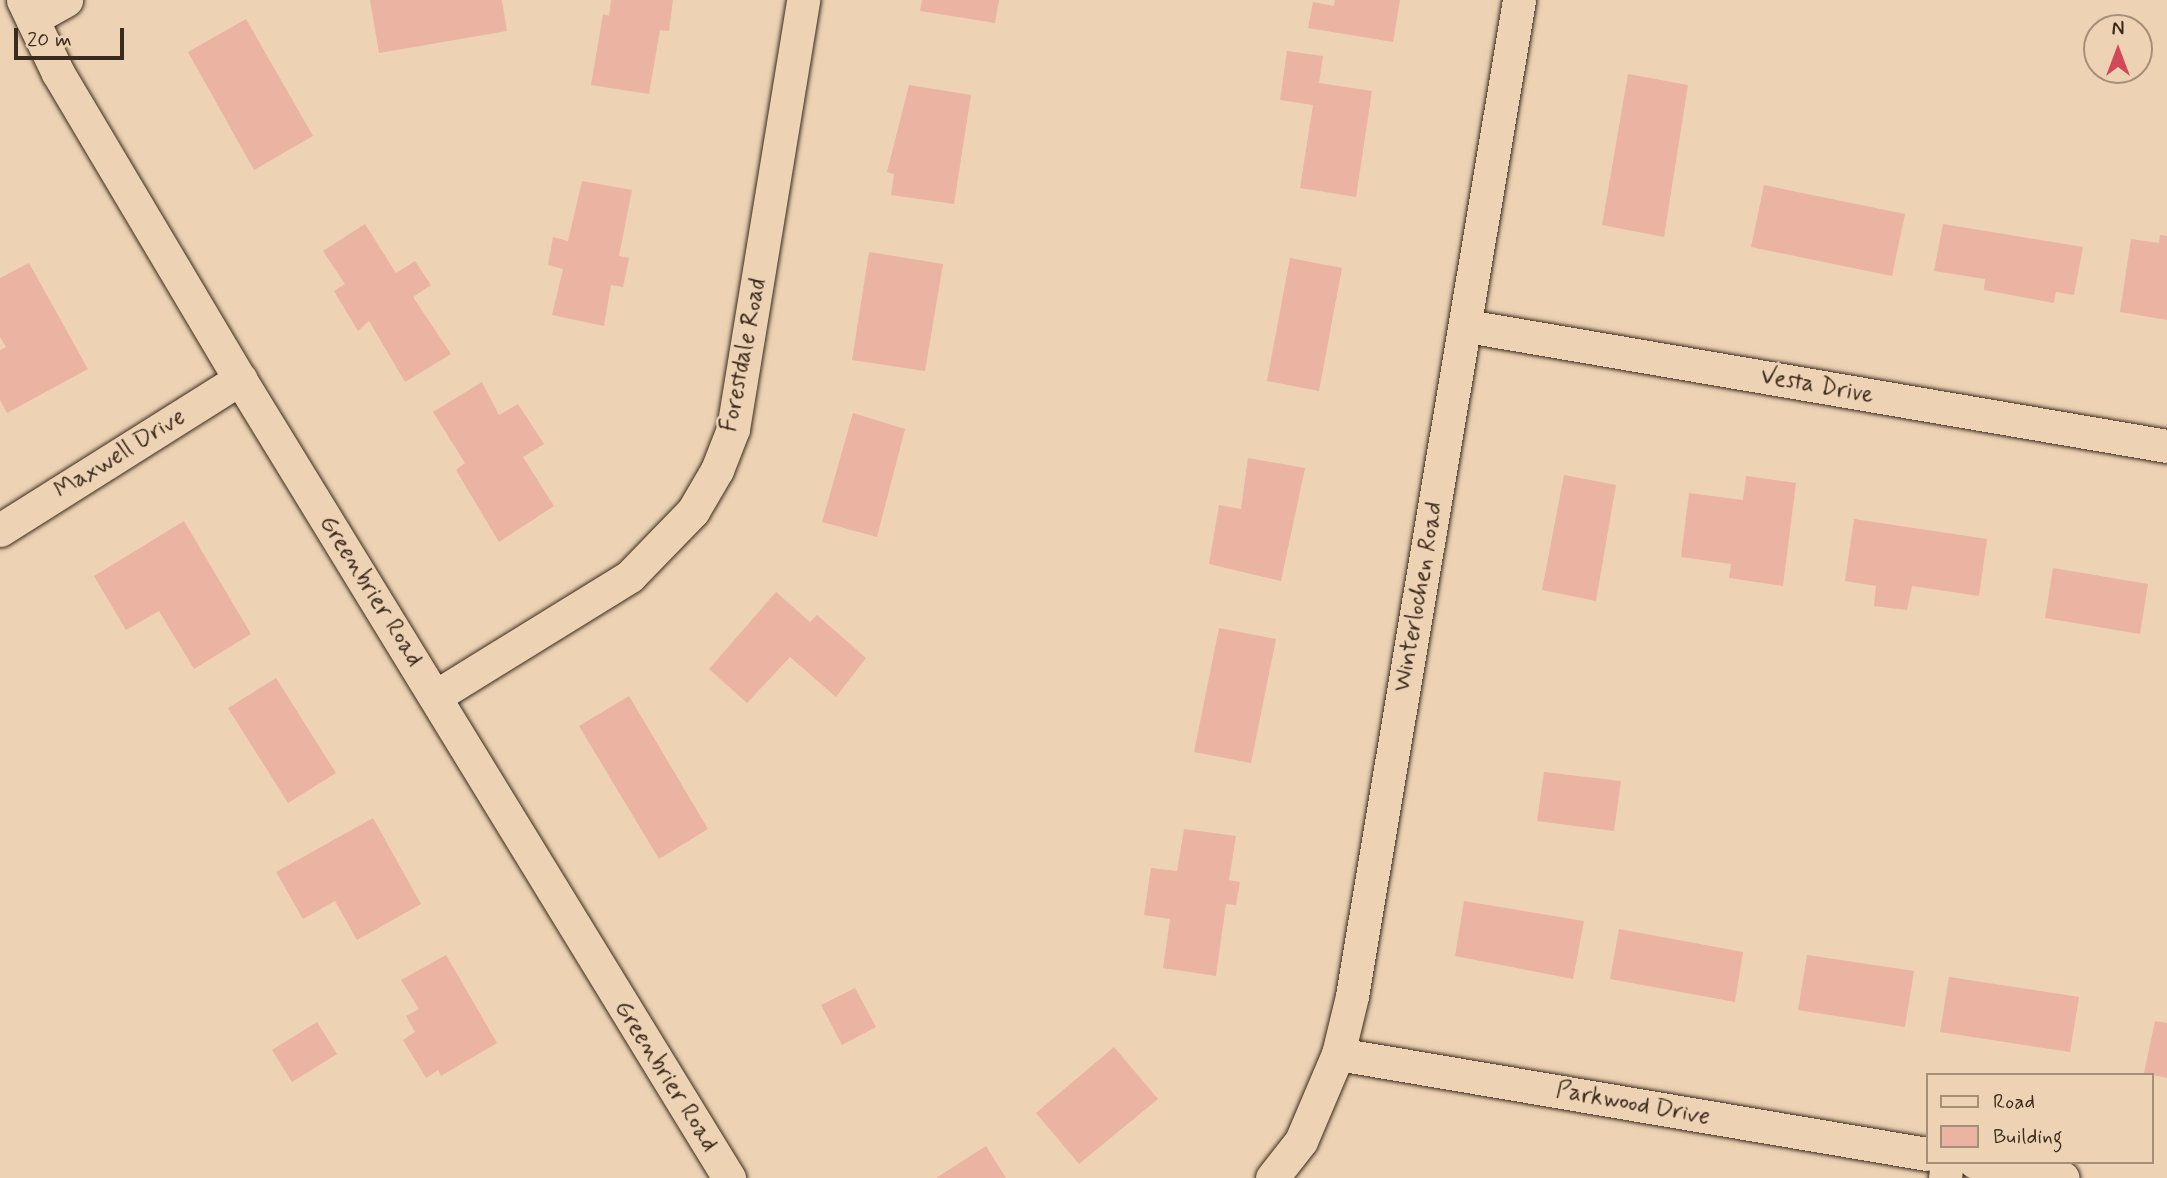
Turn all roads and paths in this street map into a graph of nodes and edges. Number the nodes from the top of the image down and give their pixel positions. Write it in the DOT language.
graph roads {
  1 [pos="66,0"];
  2 [pos="803,0"];
  3 [pos="1519,0"];
  4 [pos="27,10"];
  5 [pos="1467,326"];
  6 [pos="240,379"];
  7 [pos="2167,446"];
  8 [pos="0,530"];
  9 [pos="436,696"];
  10 [pos="1338,1054"];
  11 [pos="1926,1154"];
  12 [pos="1986,1164"];
  13 [pos="729,1178"];
  14 [pos="1272,1178"];
  15 [pos="2063,1178"];
  1 -- 4 [label="street"];
  2 -- 9 [label="street, Forestdale Road"];
  3 -- 5 [label="street, Winterlochen Road"];
  4 -- 6 [label="street, Greenbrier Road"];
  5 -- 7 [label="street, Vesta Drive"];
  5 -- 10 [label="street, Winterlochen Road"];
  6 -- 8 [label="street, Maxwell Drive"];
  6 -- 9 [label="street, Greenbrier Road"];
  9 -- 13 [label="street, Greenbrier Road"];
  10 -- 11 [label="street, Parkwood Drive"];
  10 -- 14 [label="street, Winterlochen Road"];
  12 -- 15 [label="street"];
}
